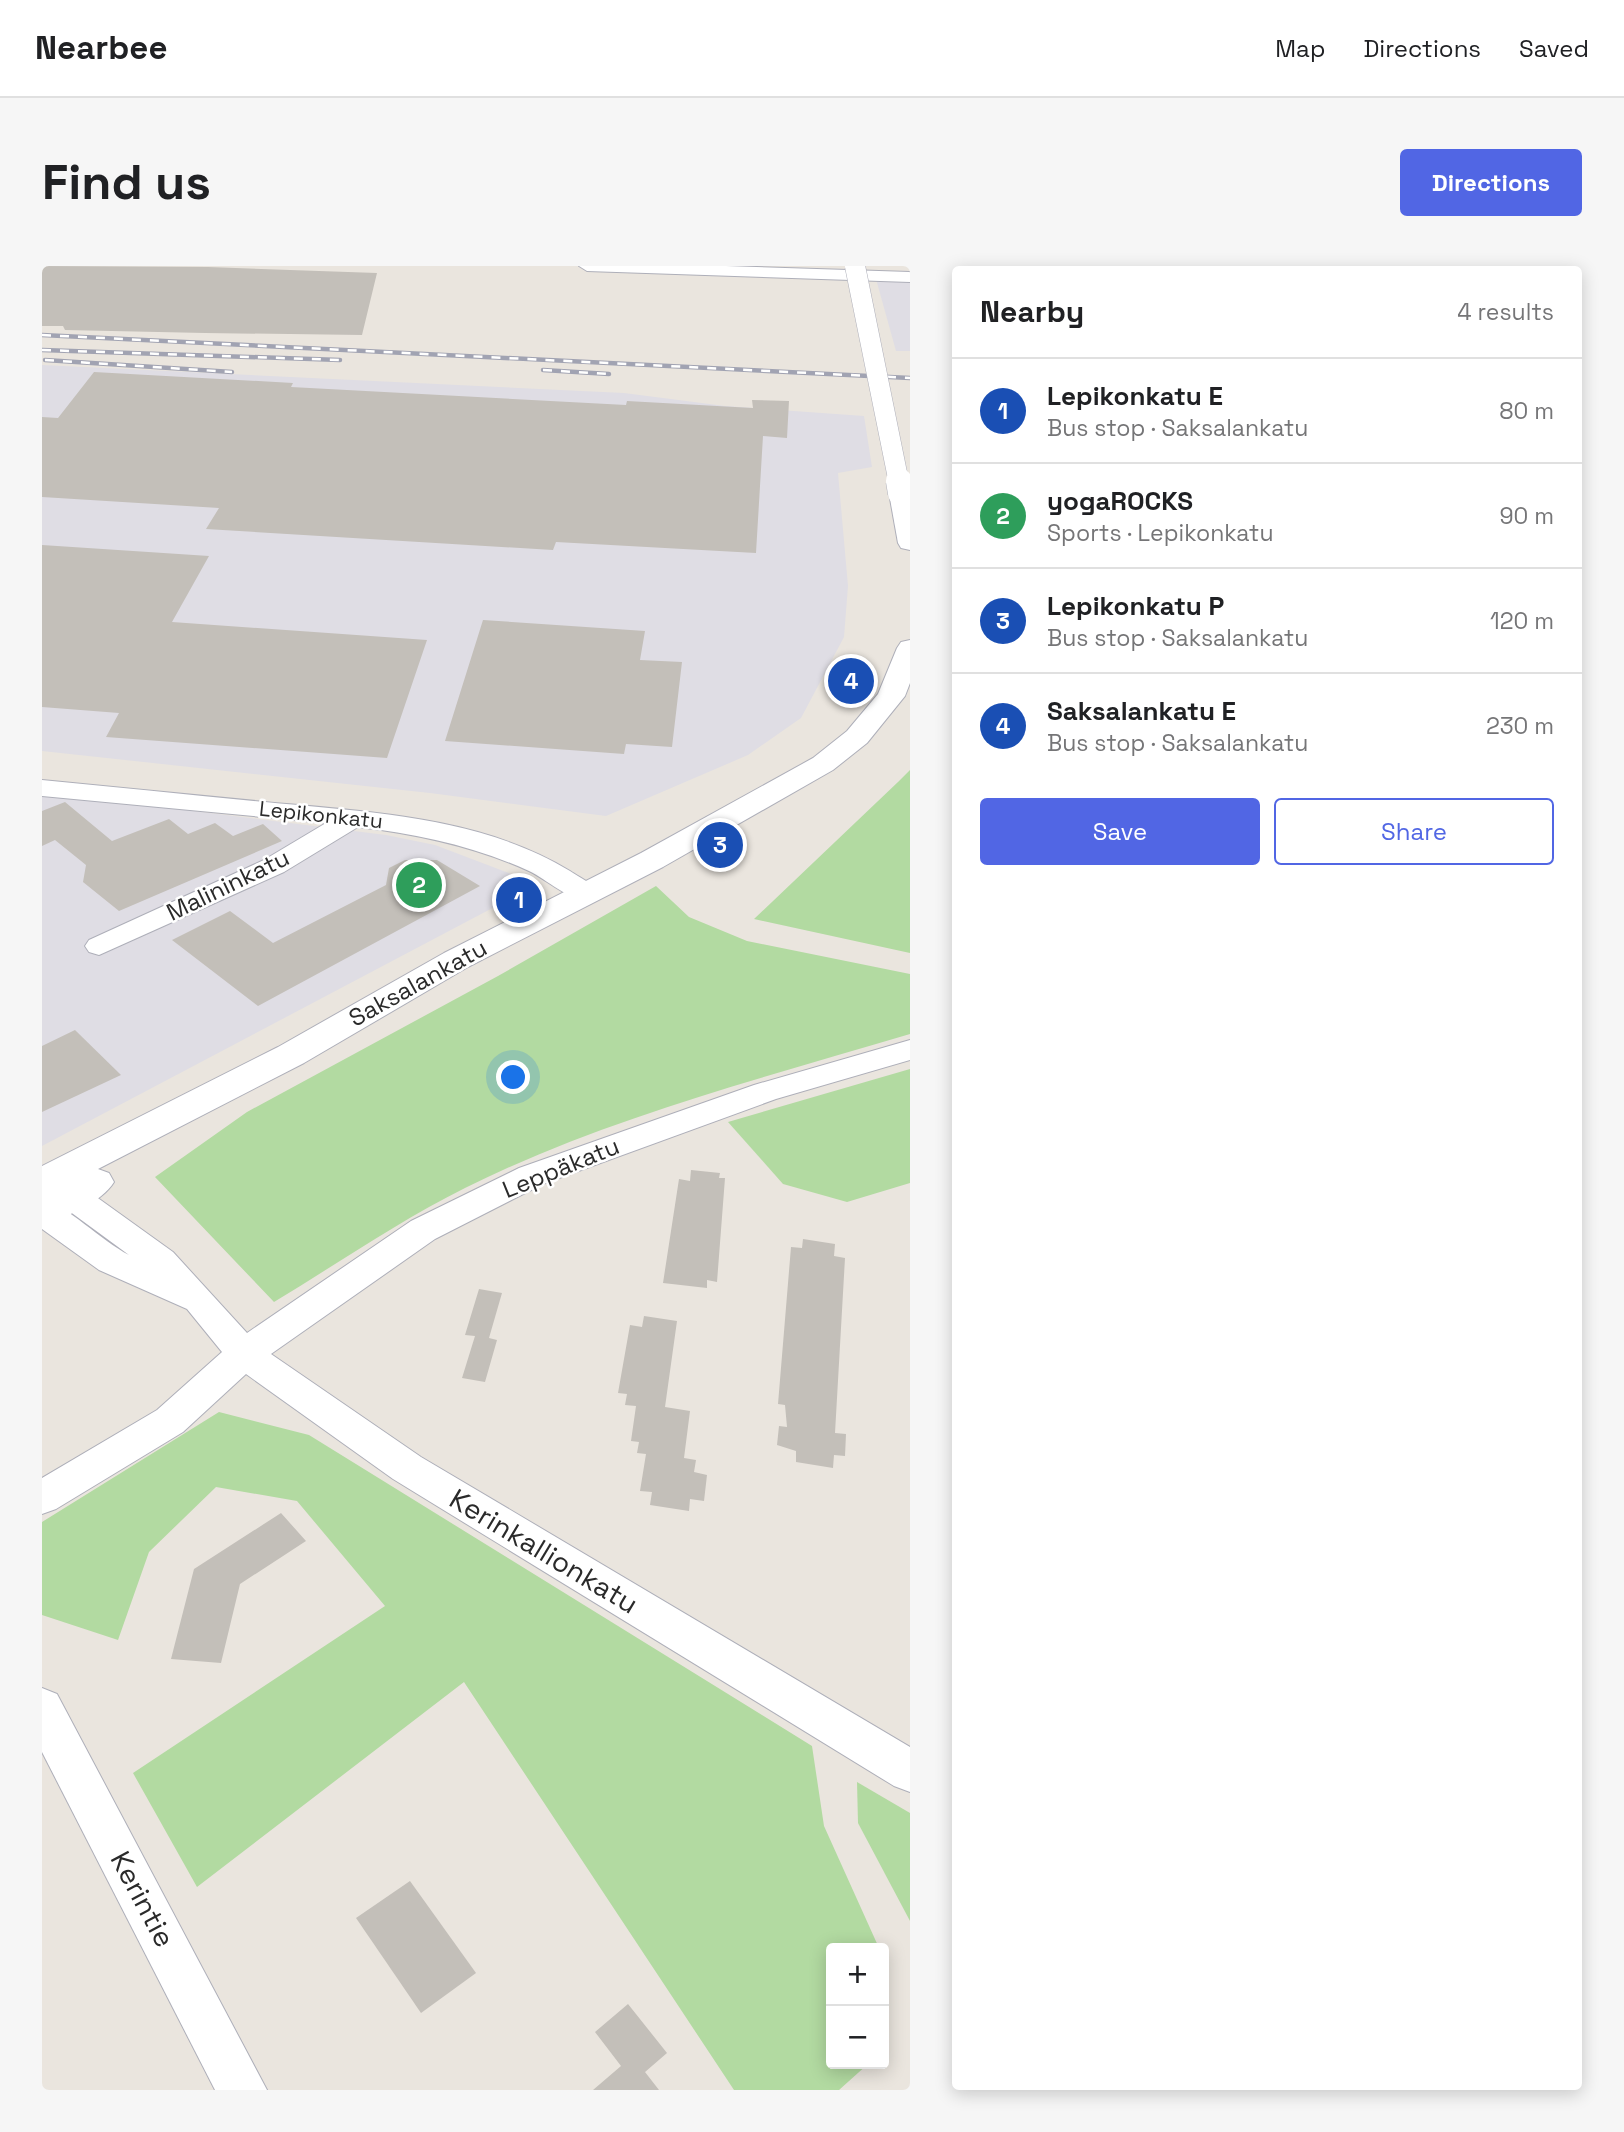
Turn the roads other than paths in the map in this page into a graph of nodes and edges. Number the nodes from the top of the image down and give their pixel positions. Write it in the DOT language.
graph roads {
  1 [pos="587,266"];
  2 [pos="855,266"];
  3 [pos="910,277"];
  4 [pos="910,543"];
  5 [pos="910,648"];
  6 [pos="42,788"];
  7 [pos="354,818"];
  8 [pos="586,892"];
  9 [pos="99,946"];
  10 [pos="910,1050"];
  11 [pos="47,1199"];
  12 [pos="244,1354"];
  13 [pos="42,1497"];
  14 [pos="42,1708"];
  15 [pos="910,1771"];
  16 [pos="242,2090"];
  1 -- 3 [label="street"];
  2 -- 4 [label="main road, bridge"];
  5 -- 8 [label="main road, Saksalankatu"];
  6 -- 7 [label="street, Lepikonkatu"];
  7 -- 8 [label="street, Lepikonkatu"];
  7 -- 9 [label="street, Malininkatu"];
  8 -- 11 [label="main road, Saksalankatu"];
  10 -- 12 [label="street, Leppäkatu"];
  11 -- 12 [label="street, Kerinkallionkatu"];
  12 -- 13 [label="street"];
  12 -- 15 [label="street, Kerinkallionkatu"];
  14 -- 16 [label="street, Kerintie"];
}
